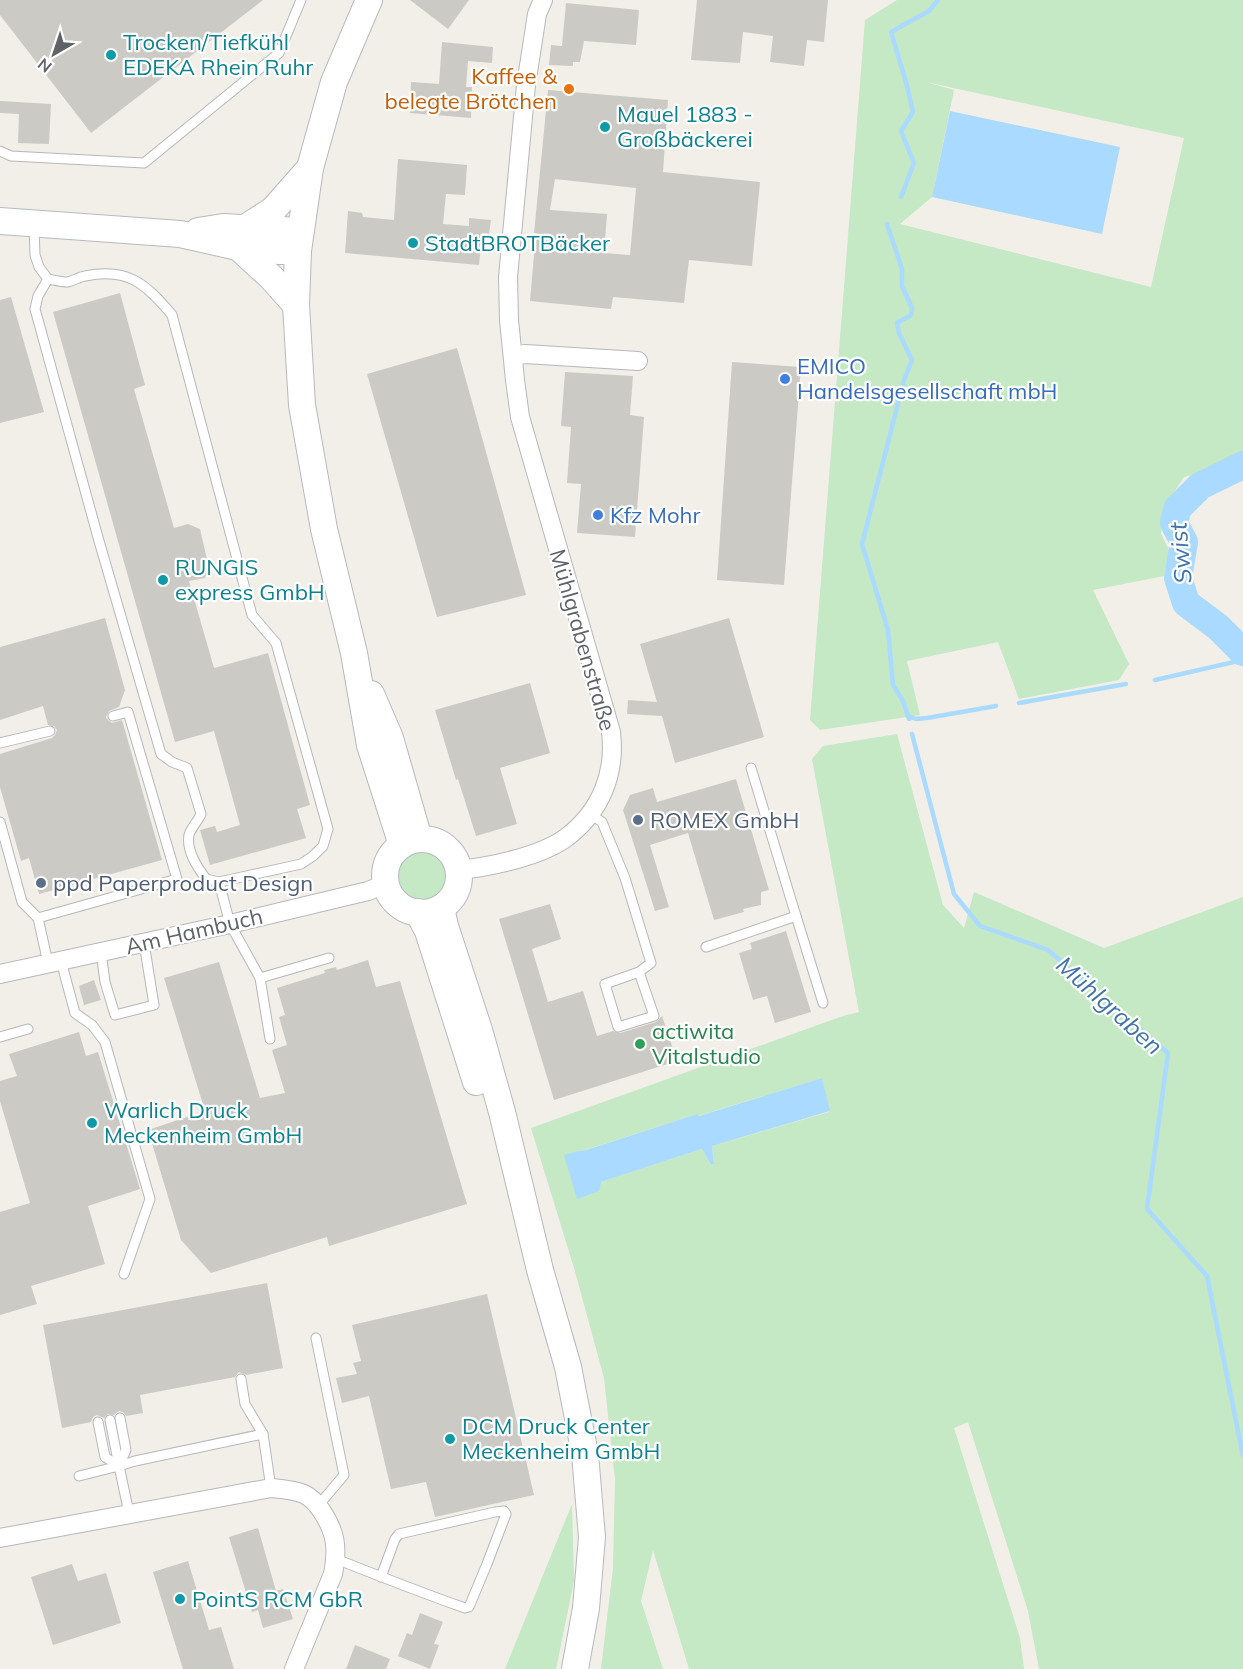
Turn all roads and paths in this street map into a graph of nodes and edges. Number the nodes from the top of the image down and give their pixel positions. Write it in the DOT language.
graph roads {
  1 [pos="301,0"];
  2 [pos="369,0"];
  3 [pos="543,0"];
  4 [pos="0,151"];
  5 [pos="310,168"];
  6 [pos="0,221"];
  7 [pos="34,224"];
  8 [pos="242,238"];
  9 [pos="299,241"];
  10 [pos="48,279"];
  11 [pos="296,305"];
  12 [pos="513,356"];
  13 [pos="638,361"];
  14 [pos="113,716"];
  15 [pos="50,731"];
  16 [pos="0,743"];
  17 [pos="751,768"];
  18 [pos="590,814"];
  19 [pos="0,822"];
  20 [pos="410,842"];
  21 [pos="459,870"];
  22 [pos="219,882"];
  23 [pos="386,884"];
  24 [pos="430,910"];
  25 [pos="796,916"];
  26 [pos="38,918"];
  27 [pos="230,924"];
  28 [pos="144,943"];
  29 [pos="706,948"];
  30 [pos="101,952"];
  31 [pos="329,958"];
  32 [pos="55,962"];
  33 [pos="639,972"];
  34 [pos="0,974"];
  35 [pos="260,978"];
  36 [pos="823,1003"];
  37 [pos="28,1029"];
  38 [pos="0,1037"];
  39 [pos="270,1039"];
  40 [pos="124,1274"];
  41 [pos="316,1338"];
  42 [pos="241,1379"];
  43 [pos="120,1418"];
  44 [pos="110,1420"];
  45 [pos="98,1422"];
  46 [pos="263,1434"];
  47 [pos="119,1467"];
  48 [pos="79,1476"];
  49 [pos="271,1488"];
  50 [pos="318,1506"];
  51 [pos="129,1513"];
  52 [pos="0,1538"];
  53 [pos="336,1559"];
  54 [pos="381,1577"];
  55 [pos="294,1669"];
  56 [pos="575,1669"];
  1 -- 4 [label="lane"];
  2 -- 5 [label="main road"];
  3 -- 12 [label="street, Mühlgrabenstraße"];
  5 -- 8 [label="main road"];
  5 -- 9 [label="main road"];
  6 -- 7 [label="main road"];
  7 -- 8 [label="main road"];
  7 -- 10 [label="lane"];
  8 -- 9 [label="main road"];
  8 -- 11 [label="main road"];
  9 -- 11 [label="main road"];
  10 -- 22 [label="lane"];
  10 -- 22 [label="lane"];
  11 -- 20 [label="main road"];
  12 -- 13 [label="street"];
  12 -- 18 [label="street, Mühlgrabenstraße"];
  14 -- 26 [label="lane"];
  15 -- 16 [label="lane"];
  17 -- 25 [label="lane"];
  18 -- 21 [label="street, Mühlgrabenstraße"];
  18 -- 33 [label="lane"];
  19 -- 26 [label="lane"];
  20 -- 21 [label="main road"];
  20 -- 23 [label="main road"];
  21 -- 24 [label="main road"];
  22 -- 27 [label="lane"];
  23 -- 24 [label="main road"];
  23 -- 27 [label="street, Am Hambuch"];
  24 -- 56 [label="main road"];
  25 -- 29 [label="lane"];
  25 -- 36 [label="lane"];
  26 -- 32 [label="lane"];
  27 -- 28 [label="street, Am Hambuch"];
  27 -- 35 [label="lane"];
  28 -- 30 [label="street, Am Hambuch"];
  28 -- 30 [label="lane"];
  30 -- 32 [label="street, Am Hambuch"];
  31 -- 35 [label="lane"];
  32 -- 34 [label="street, Am Hambuch"];
  32 -- 40 [label="lane"];
  33 -- 33 [label="lane"];
  35 -- 39 [label="lane"];
  37 -- 38 [label="lane"];
  41 -- 50 [label="lane"];
  42 -- 46 [label="lane"];
  43 -- 47 [label="lane"];
  44 -- 47 [label="lane"];
  45 -- 47 [label="lane"];
  46 -- 47 [label="lane"];
  46 -- 49 [label="lane"];
  47 -- 48 [label="lane"];
  47 -- 51 [label="lane"];
  49 -- 50 [label="street"];
  49 -- 51 [label="street"];
  50 -- 53 [label="street"];
  51 -- 52 [label="street"];
  53 -- 54 [label="lane"];
  53 -- 55 [label="street"];
  54 -- 54 [label="lane"];
}
